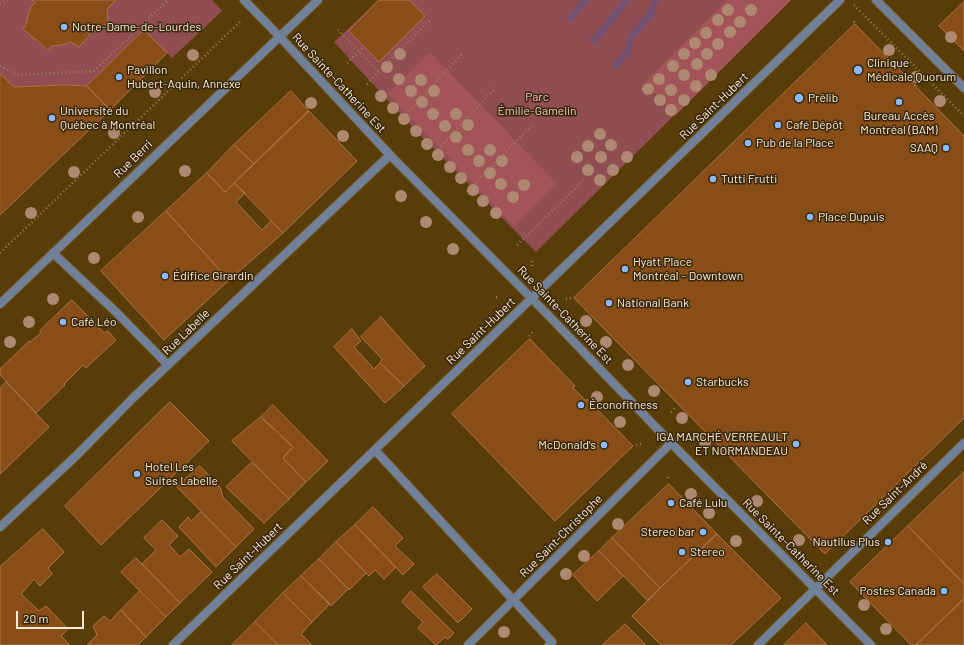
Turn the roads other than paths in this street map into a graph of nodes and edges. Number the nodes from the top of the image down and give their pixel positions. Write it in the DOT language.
graph roads {
  1 [pos="244,0"];
  2 [pos="318,0"];
  3 [pos="840,0"];
  4 [pos="876,0"];
  5 [pos="279,36"];
  6 [pos="964,88"];
  7 [pos="390,155"];
  8 [pos="53,253"];
  9 [pos="532,299"];
  10 [pos="0,304"];
  11 [pos="168,365"];
  12 [pos="671,443"];
  13 [pos="964,443"];
  14 [pos="375,450"];
  15 [pos="0,527"];
  16 [pos="816,588"];
  17 [pos="514,600"];
  18 [pos="173,645"];
  19 [pos="468,645"];
  20 [pos="549,645"];
  21 [pos="758,645"];
  22 [pos="871,645"];
  1 -- 5 [label="street, Rue Sainte-Catherine Est"];
  2 -- 5 [label="street, Rue Berri"];
  3 -- 9 [label="street, Rue Saint-Hubert"];
  4 -- 6 [label="street"];
  5 -- 7 [label="street, Rue Sainte-Catherine Est"];
  5 -- 8 [label="street, Rue Berri"];
  7 -- 9 [label="street, Rue Sainte-Catherine Est"];
  7 -- 11 [label="street, Rue Labelle"];
  8 -- 10 [label="street, Rue Berri"];
  8 -- 11 [label="street"];
  9 -- 12 [label="street, Rue Sainte-Catherine Est"];
  9 -- 14 [label="street, Rue Saint-Hubert"];
  11 -- 15 [label="street, Rue Labelle"];
  12 -- 16 [label="street, Rue Sainte-Catherine Est"];
  12 -- 17 [label="street, Rue Saint-Christophe"];
  13 -- 16 [label="street, Rue Saint-André"];
  14 -- 17 [label="street"];
  14 -- 18 [label="street, Rue Saint-Hubert"];
  16 -- 21 [label="street, Rue Saint-André"];
  16 -- 22 [label="street, Rue Sainte-Catherine Est"];
  17 -- 19 [label="street, Rue Saint-Christophe"];
  17 -- 20 [label="street"];
}
